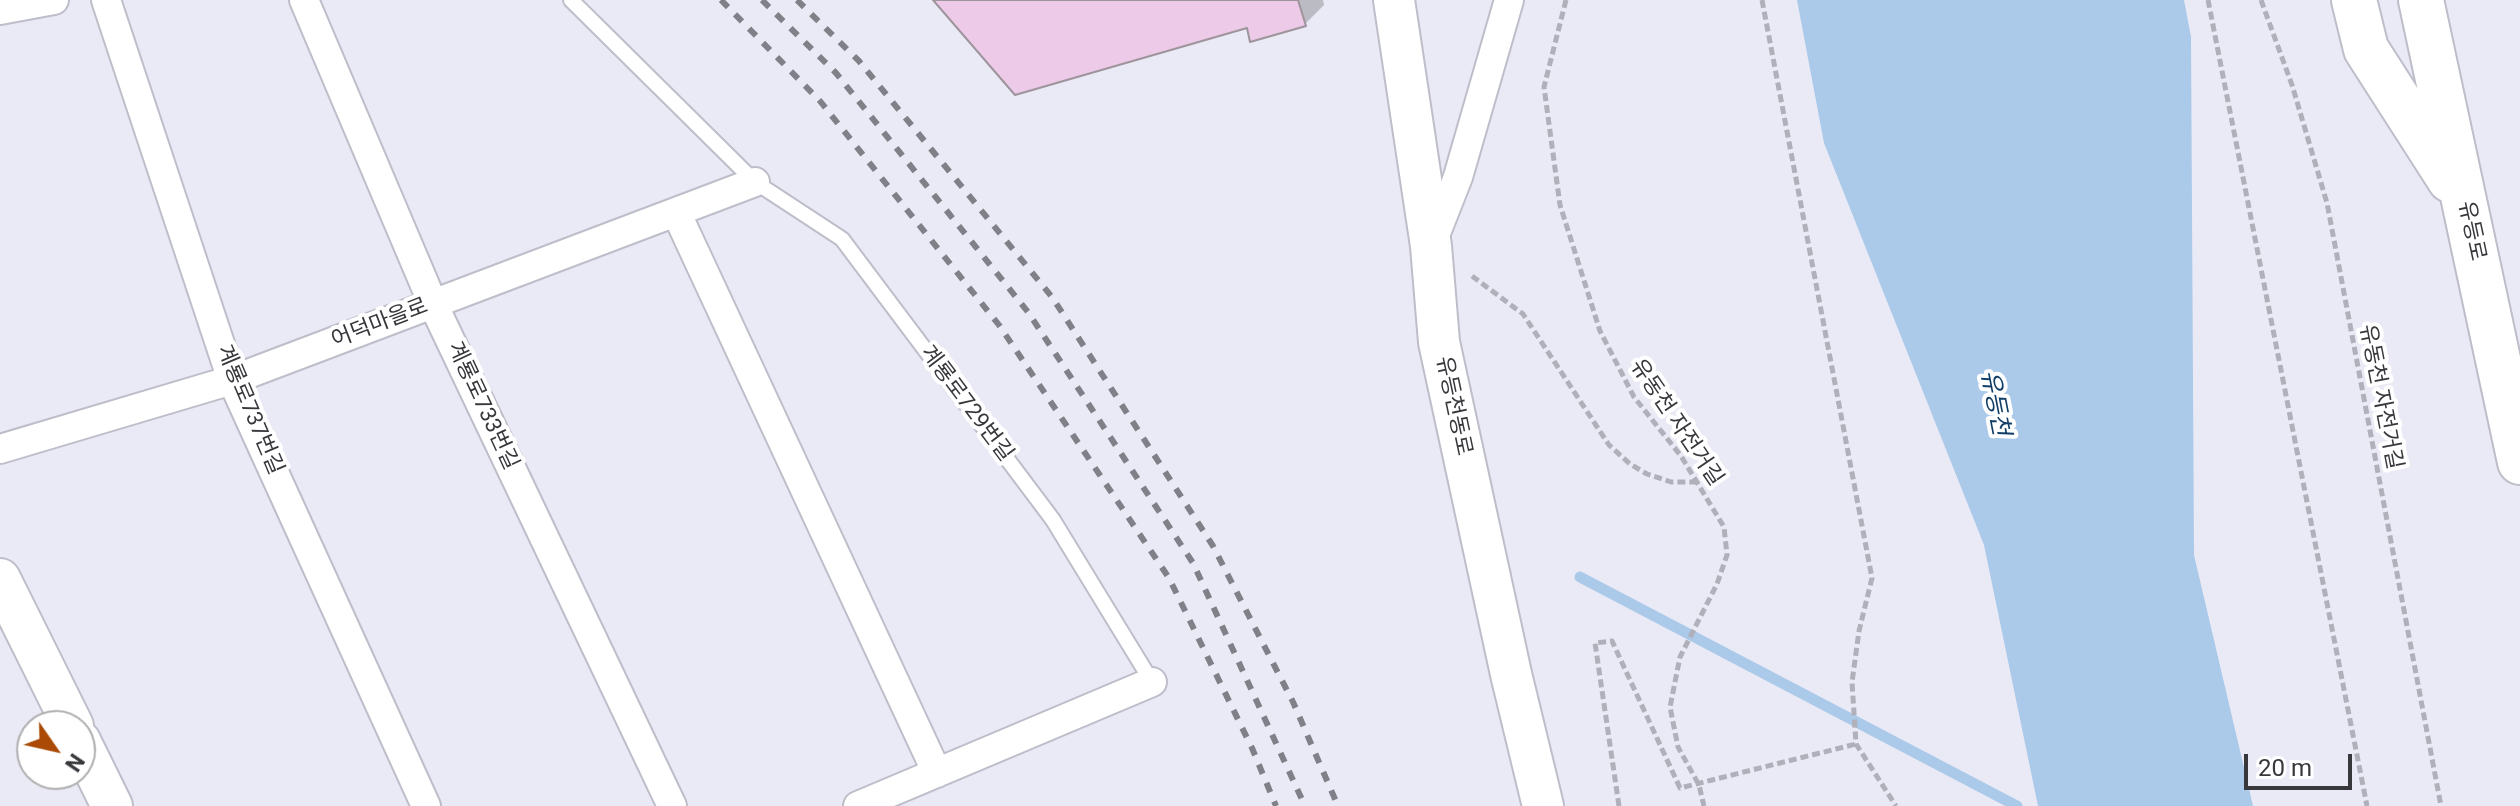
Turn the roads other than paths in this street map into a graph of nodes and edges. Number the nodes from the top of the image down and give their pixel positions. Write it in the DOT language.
graph roads {
  1 [pos="54,0"];
  2 [pos="106,0"];
  3 [pos="304,0"];
  4 [pos="571,0"];
  5 [pos="1394,0"];
  6 [pos="1509,0"];
  7 [pos="2354,0"];
  8 [pos="2421,0"];
  9 [pos="0,10"];
  10 [pos="755,182"];
  11 [pos="2465,203"];
  12 [pos="676,212"];
  13 [pos="1431,246"];
  14 [pos="433,304"];
  15 [pos="232,380"];
  16 [pos="0,449"];
  17 [pos="2520,462"];
  18 [pos="0,579"];
  19 [pos="1152,682"];
  20 [pos="65,710"];
  21 [pos="937,773"];
  22 [pos="96,774"];
  23 [pos="112,806"];
  24 [pos="426,806"];
  25 [pos="672,806"];
  26 [pos="858,806"];
  27 [pos="1543,806"];
  1 -- 9 [label="street"];
  2 -- 15 [label="street, 계룡로737번길"];
  3 -- 14 [label="street, 계룡로733번길"];
  4 -- 10 [label="lane, 계룡로729번길"];
  5 -- 13 [label="main road, 유등천동로"];
  6 -- 13 [label="street"];
  7 -- 11 [label="main road"];
  8 -- 11 [label="main road, 유등로"];
  10 -- 12 [label="street, 어덕마을로"];
  10 -- 19 [label="lane, 계룡로729번길"];
  11 -- 17 [label="main road, 유등로"];
  12 -- 14 [label="street, 어덕마을로"];
  12 -- 21 [label="street"];
  13 -- 27 [label="main road, 유등천동로"];
  14 -- 15 [label="street, 어덕마을로"];
  14 -- 25 [label="street, 계룡로733번길"];
  15 -- 16 [label="street, 어덕마을로"];
  15 -- 24 [label="street, 계룡로737번길"];
  18 -- 20 [label="main road"];
  19 -- 21 [label="street, 계룡로729번길"];
  21 -- 26 [label="street, 계룡로729번길"];
  22 -- 23 [label="main road"];
}
